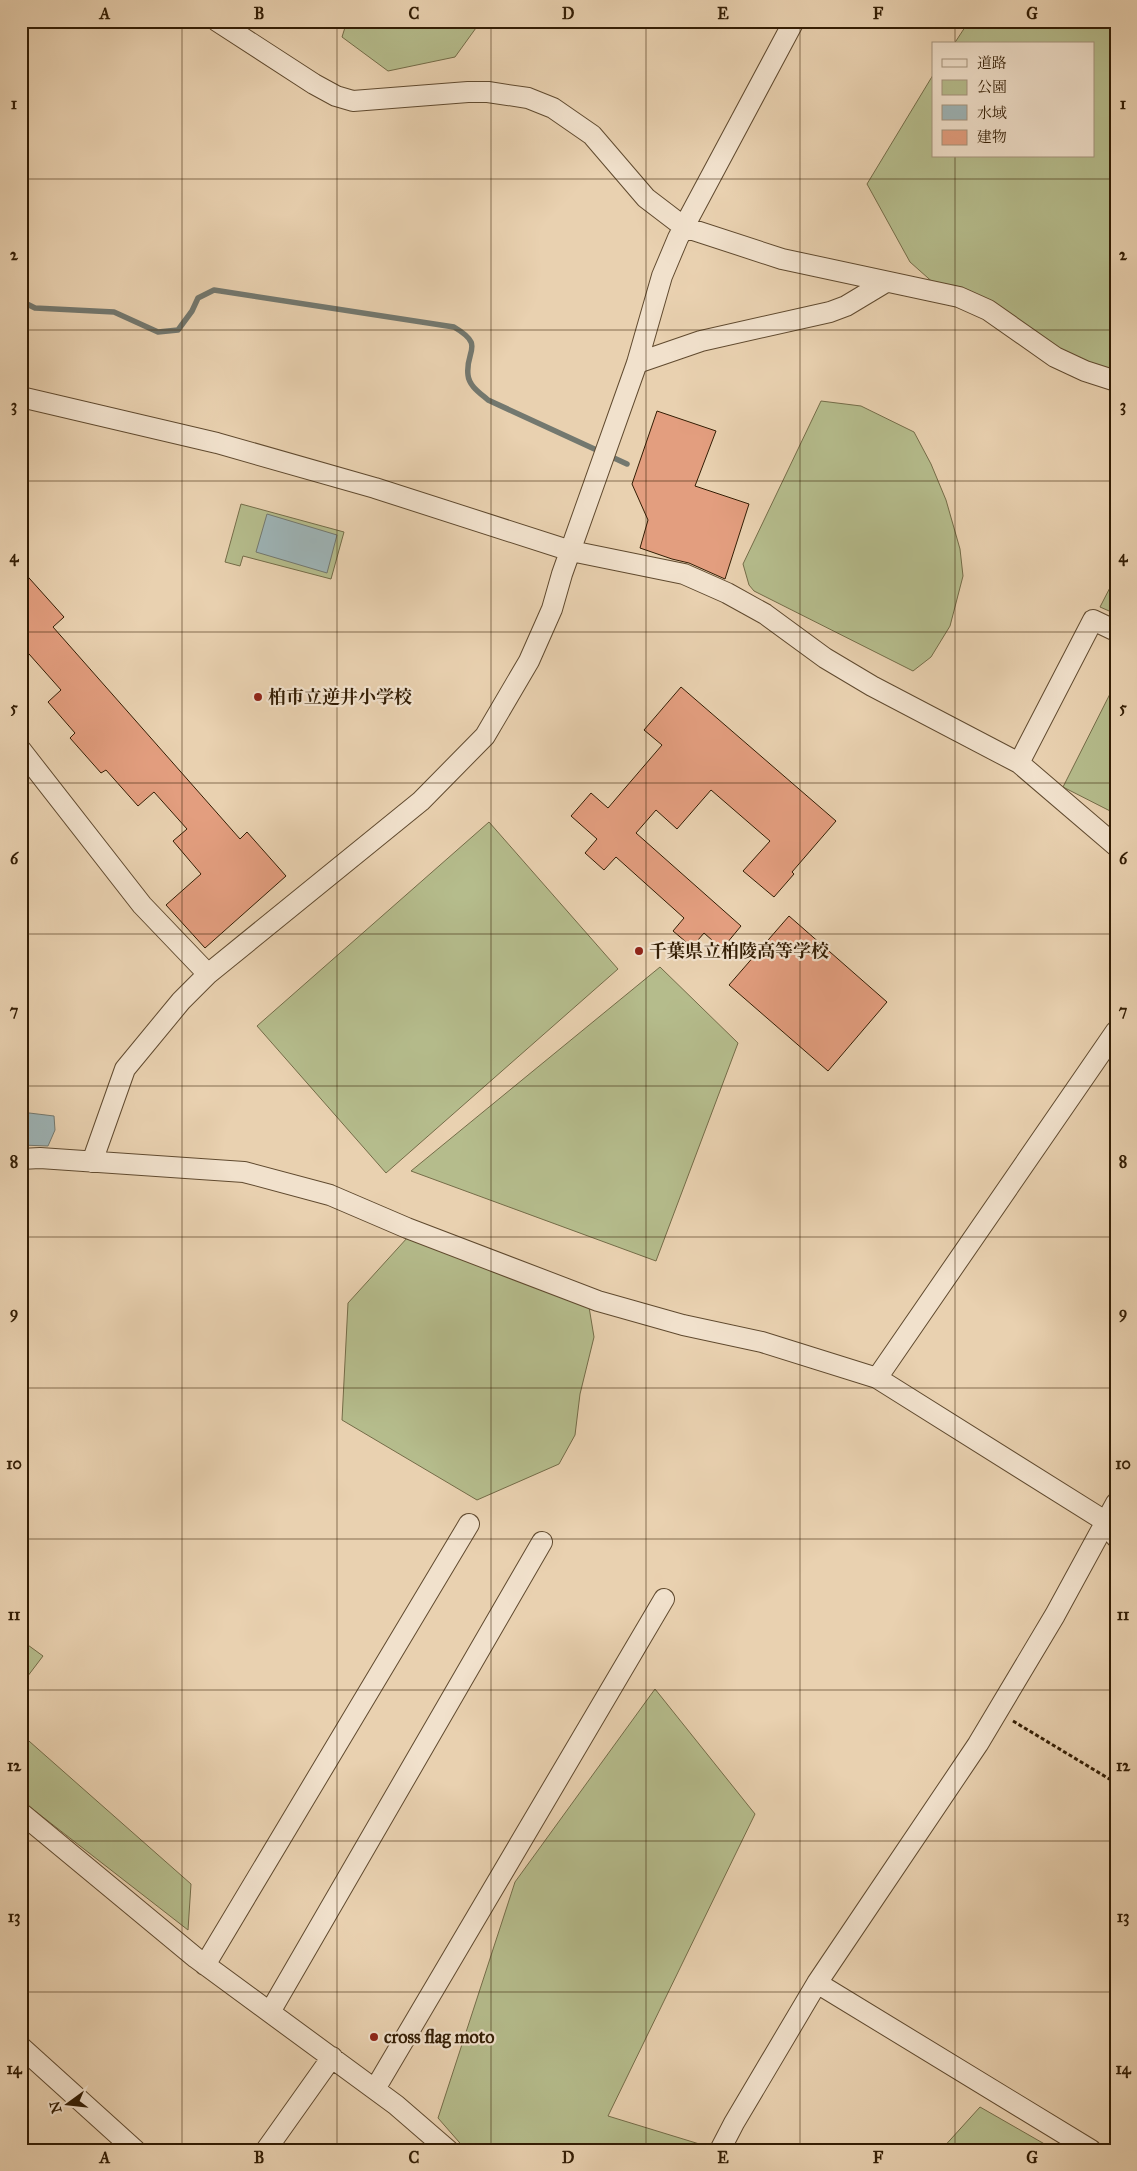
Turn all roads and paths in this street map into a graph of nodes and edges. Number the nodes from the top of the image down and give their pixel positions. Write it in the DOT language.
graph roads {
  1 [pos="217,21"];
  2 [pos="794,21"];
  3 [pos="684,227"];
  4 [pos="886,282"];
  5 [pos="637,364"];
  6 [pos="1116,382"];
  7 [pos="21,396"];
  8 [pos="571,551"];
  9 [pos="1116,631"];
  10 [pos="21,750"];
  11 [pos="1019,763"];
  12 [pos="1116,846"];
  13 [pos="208,974"];
  14 [pos="1116,1031"];
  15 [pos="21,1159"];
  16 [pos="92,1162"];
  17 [pos="877,1378"];
  18 [pos="1116,1503"];
  19 [pos="469,1524"];
  20 [pos="1110,1529"];
  21 [pos="542,1542"];
  22 [pos="664,1598"];
  23 [pos="997,1712"];
  24 [pos="1116,1783"];
  25 [pos="21,1813"];
  26 [pos="205,1964"];
  27 [pos="817,1984"];
  28 [pos="270,2012"];
  29 [pos="21,2046"];
  30 [pos="332,2057"];
  31 [pos="375,2089"];
  32 [pos="123,2146"];
  33 [pos="266,2150"];
  34 [pos="448,2150"];
  35 [pos="720,2150"];
  36 [pos="1091,2150"];
  1 -- 3 [label="street"];
  2 -- 3 [label="street"];
  3 -- 4 [label="street"];
  3 -- 5 [label="street"];
  4 -- 5 [label="street"];
  4 -- 6 [label="street"];
  5 -- 8 [label="street"];
  7 -- 8 [label="street"];
  8 -- 11 [label="street"];
  8 -- 13 [label="street"];
  9 -- 11 [label="street"];
  10 -- 13 [label="street"];
  11 -- 12 [label="street"];
  13 -- 16 [label="street"];
  14 -- 17 [label="street"];
  15 -- 16 [label="street"];
  16 -- 17 [label="street"];
  17 -- 20 [label="street"];
  18 -- 20 [label="street"];
  19 -- 26 [label="street"];
  20 -- 23 [label="street"];
  21 -- 28 [label="street"];
  22 -- 31 [label="street"];
  23 -- 24 [label="path"];
  23 -- 27 [label="street"];
  25 -- 26 [label="street"];
  26 -- 28 [label="street"];
  27 -- 35 [label="street"];
  27 -- 36 [label="street"];
  28 -- 30 [label="street"];
  29 -- 32 [label="street"];
  30 -- 31 [label="street"];
  30 -- 33 [label="street"];
  31 -- 34 [label="street"];
}
